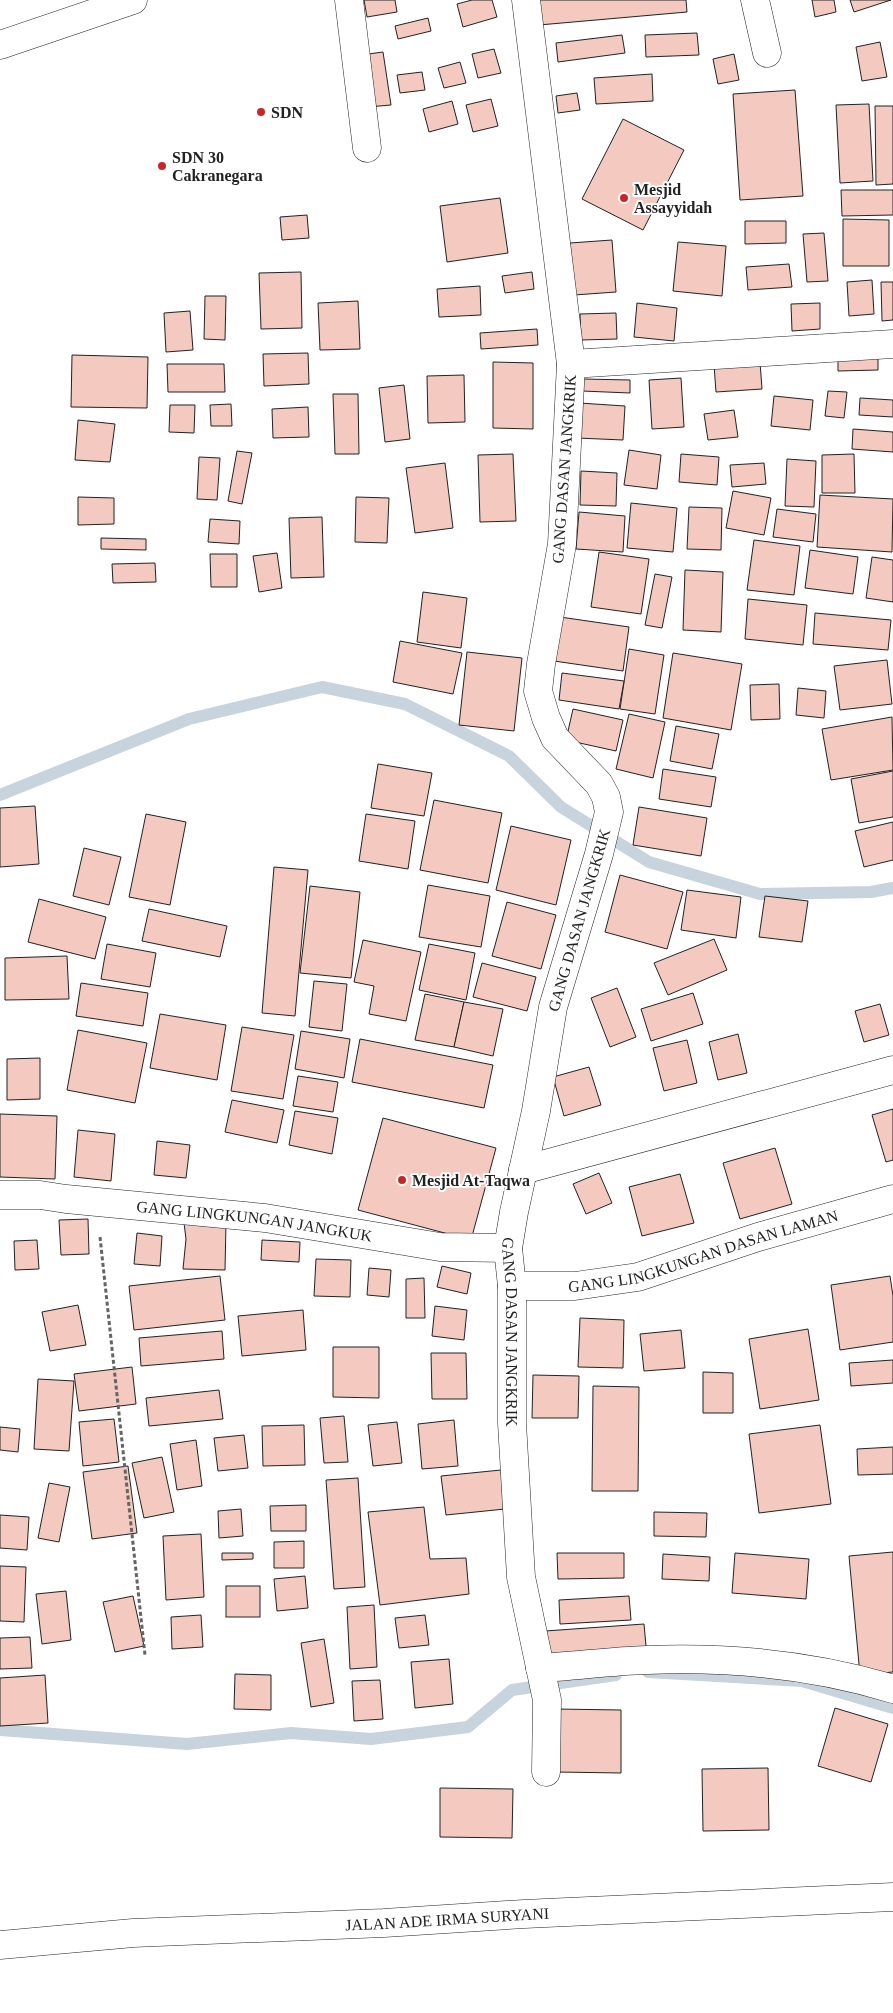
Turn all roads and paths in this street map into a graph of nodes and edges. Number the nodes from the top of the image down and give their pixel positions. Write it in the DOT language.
graph roads {
  1 [pos="133,0"];
  2 [pos="349,0"];
  3 [pos="526,0"];
  4 [pos="755,0"];
  5 [pos="0,45"];
  6 [pos="768,53"];
  7 [pos="367,148"];
  8 [pos="893,344"];
  9 [pos="572,364"];
  10 [pos="893,1070"];
  11 [pos="523,1170"];
  12 [pos="0,1195"];
  13 [pos="893,1199"];
  14 [pos="96,1202"];
  15 [pos="508,1248"];
  16 [pos="512,1286"];
  17 [pos="145,1656"];
  18 [pos="543,1682"];
  19 [pos="893,1689"];
  20 [pos="546,1772"];
  21 [pos="893,1897"];
  22 [pos="0,1945"];
  1 -- 5 [label="street"];
  2 -- 7 [label="street"];
  3 -- 9 [label="street, GANG DASAN JANGKRIK"];
  4 -- 6 [label="street"];
  8 -- 9 [label="street"];
  9 -- 11 [label="street, GANG DASAN JANGKRIK"];
  10 -- 11 [label="street"];
  11 -- 15 [label="street, GANG DASAN JANGKRIK"];
  12 -- 14 [label="street, GANG LINGKUNGAN JANGKUK"];
  13 -- 16 [label="street, GANG LINGKUNGAN DASAN LAMAN"];
  14 -- 15 [label="street, GANG LINGKUNGAN JANGKUK"];
  14 -- 17 [label="path"];
  15 -- 16 [label="street, GANG DASAN JANGKRIK"];
  16 -- 18 [label="street, GANG DASAN JANGKRIK"];
  18 -- 19 [label="street"];
  18 -- 20 [label="street, GANG DASAN JANGKRIK"];
  21 -- 22 [label="street, JALAN ADE IRMA SURYANI"];
}
